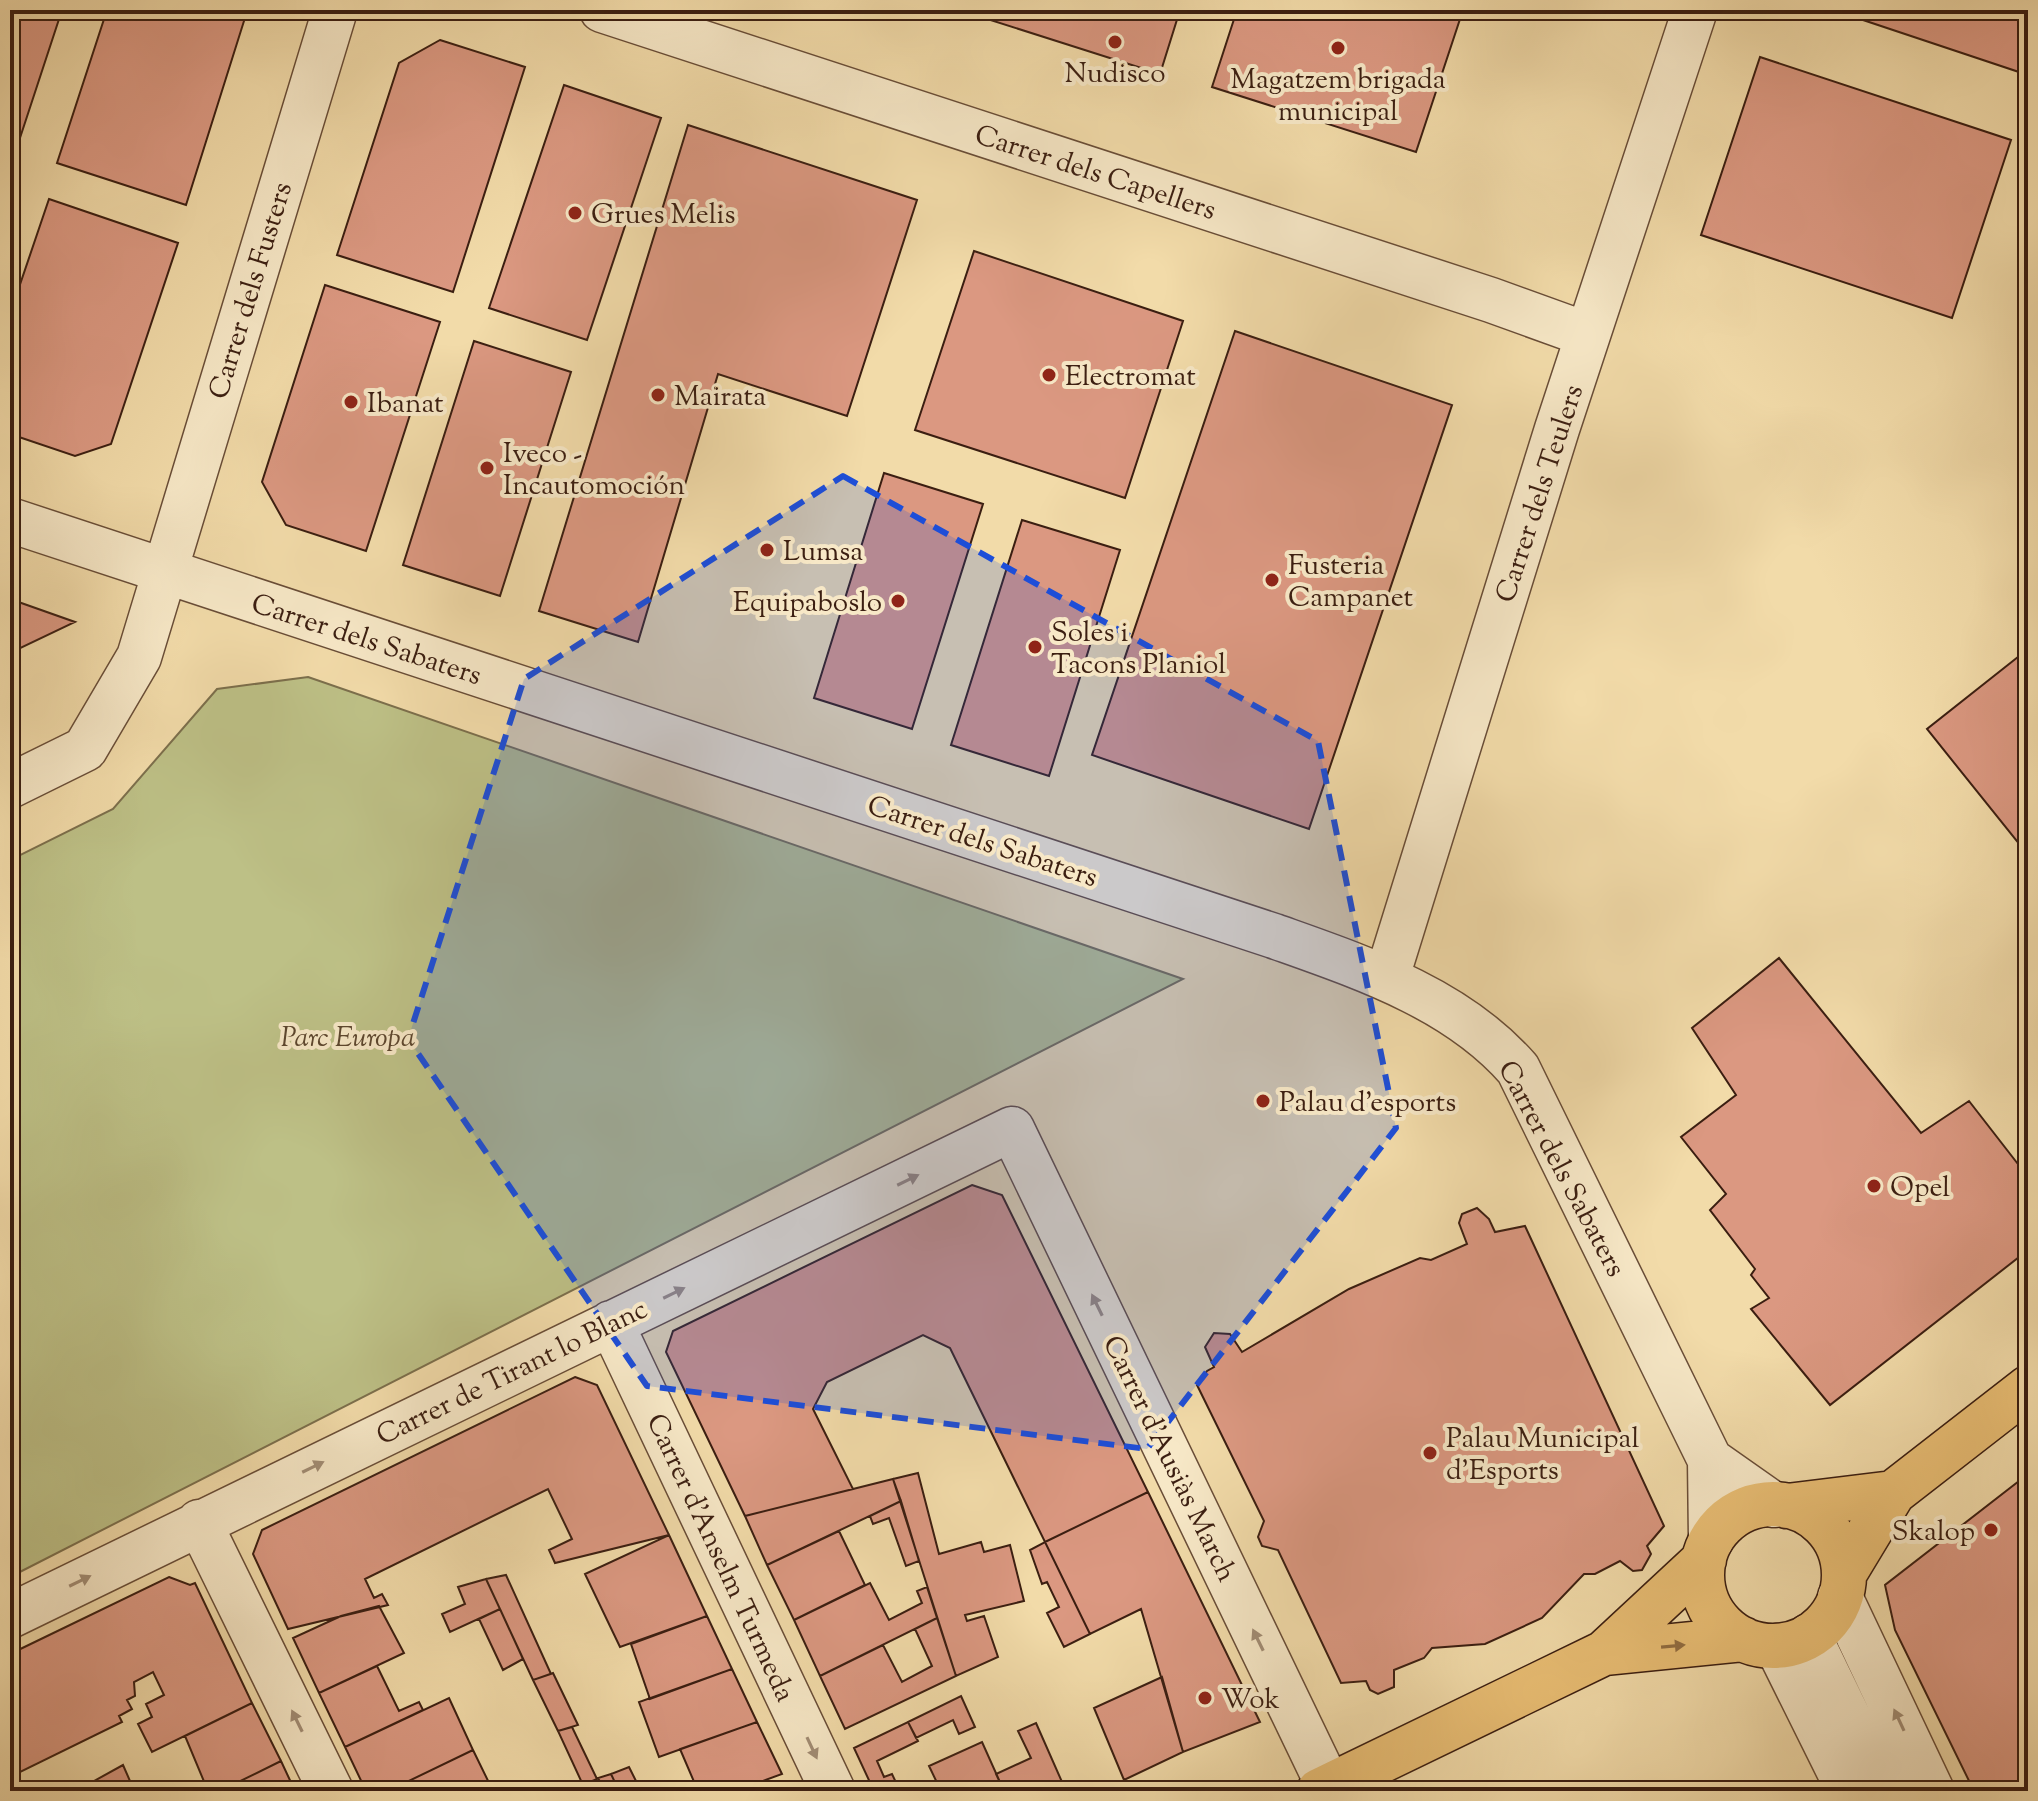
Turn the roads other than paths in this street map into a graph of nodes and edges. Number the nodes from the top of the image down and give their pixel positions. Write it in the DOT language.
graph roads {
  1 [pos="335,10"];
  2 [pos="602,10"];
  3 [pos="1695,10"];
  4 [pos="1588,335"];
  5 [pos="10,520"];
  6 [pos="162,570"];
  7 [pos="10,786"];
  8 [pos="1387,977"];
  9 [pos="1012,1129"];
  10 [pos="611,1323"];
  11 [pos="2028,1388"];
  12 [pos="1710,1460"];
  13 [pos="1893,1493"];
  14 [pos="1781,1505"];
  15 [pos="199,1522"];
  16 [pos="1707,1550"];
  17 [pos="1842,1585"];
  18 [pos="10,1616"];
  19 [pos="1776,1640"];
  20 [pos="1604,1653"];
  21 [pos="1326,1789"];
  22 [pos="331,1791"];
  23 [pos="833,1791"];
  24 [pos="1849,1791"];
  25 [pos="1884,1791"];
  26 [pos="1932,1791"];
  1 -- 6 [label="street, Carrer dels Fusters"];
  2 -- 4 [label="street, Carrer dels Capellers"];
  3 -- 4 [label="street, Carrer dels Teulers"];
  4 -- 8 [label="street, Carrer dels Teulers"];
  5 -- 6 [label="street, Carrer dels Sabaters"];
  6 -- 7 [label="street, Carrer dels Fusters"];
  6 -- 8 [label="street, Carrer dels Sabaters"];
  8 -- 12 [label="street, Carrer dels Sabaters"];
  10 -- 9 [label="street, Carrer de Tirant lo Blanc, one-way"];
  21 -- 9 [label="street, Carrer d'Ausiàs March, one-way"];
  15 -- 10 [label="street, Carrer de Tirant lo Blanc, one-way"];
  10 -- 23 [label="street, Carrer d'Anselm Turmeda, one-way"];
  11 -- 13 [label="main road"];
  12 -- 14 [label="street, Carrer dels Sabaters"];
  12 -- 16 [label="street, Carrer dels Sabaters"];
  13 -- 14 [label="main road"];
  13 -- 17 [label="main road"];
  14 -- 16 [label="main road"];
  14 -- 17 [label="main road"];
  18 -- 15 [label="street, Carrer de Tirant lo Blanc, one-way"];
  22 -- 15 [label="street, one-way"];
  16 -- 19 [label="main road"];
  16 -- 20 [label="main road"];
  17 -- 19 [label="main road"];
  26 -- 17 [label="street, one-way"];
  20 -- 19 [label="main road, one-way"];
  19 -- 24 [label="street"];
  19 -- 25 [label="street"];
  20 -- 21 [label="main road"];
}
